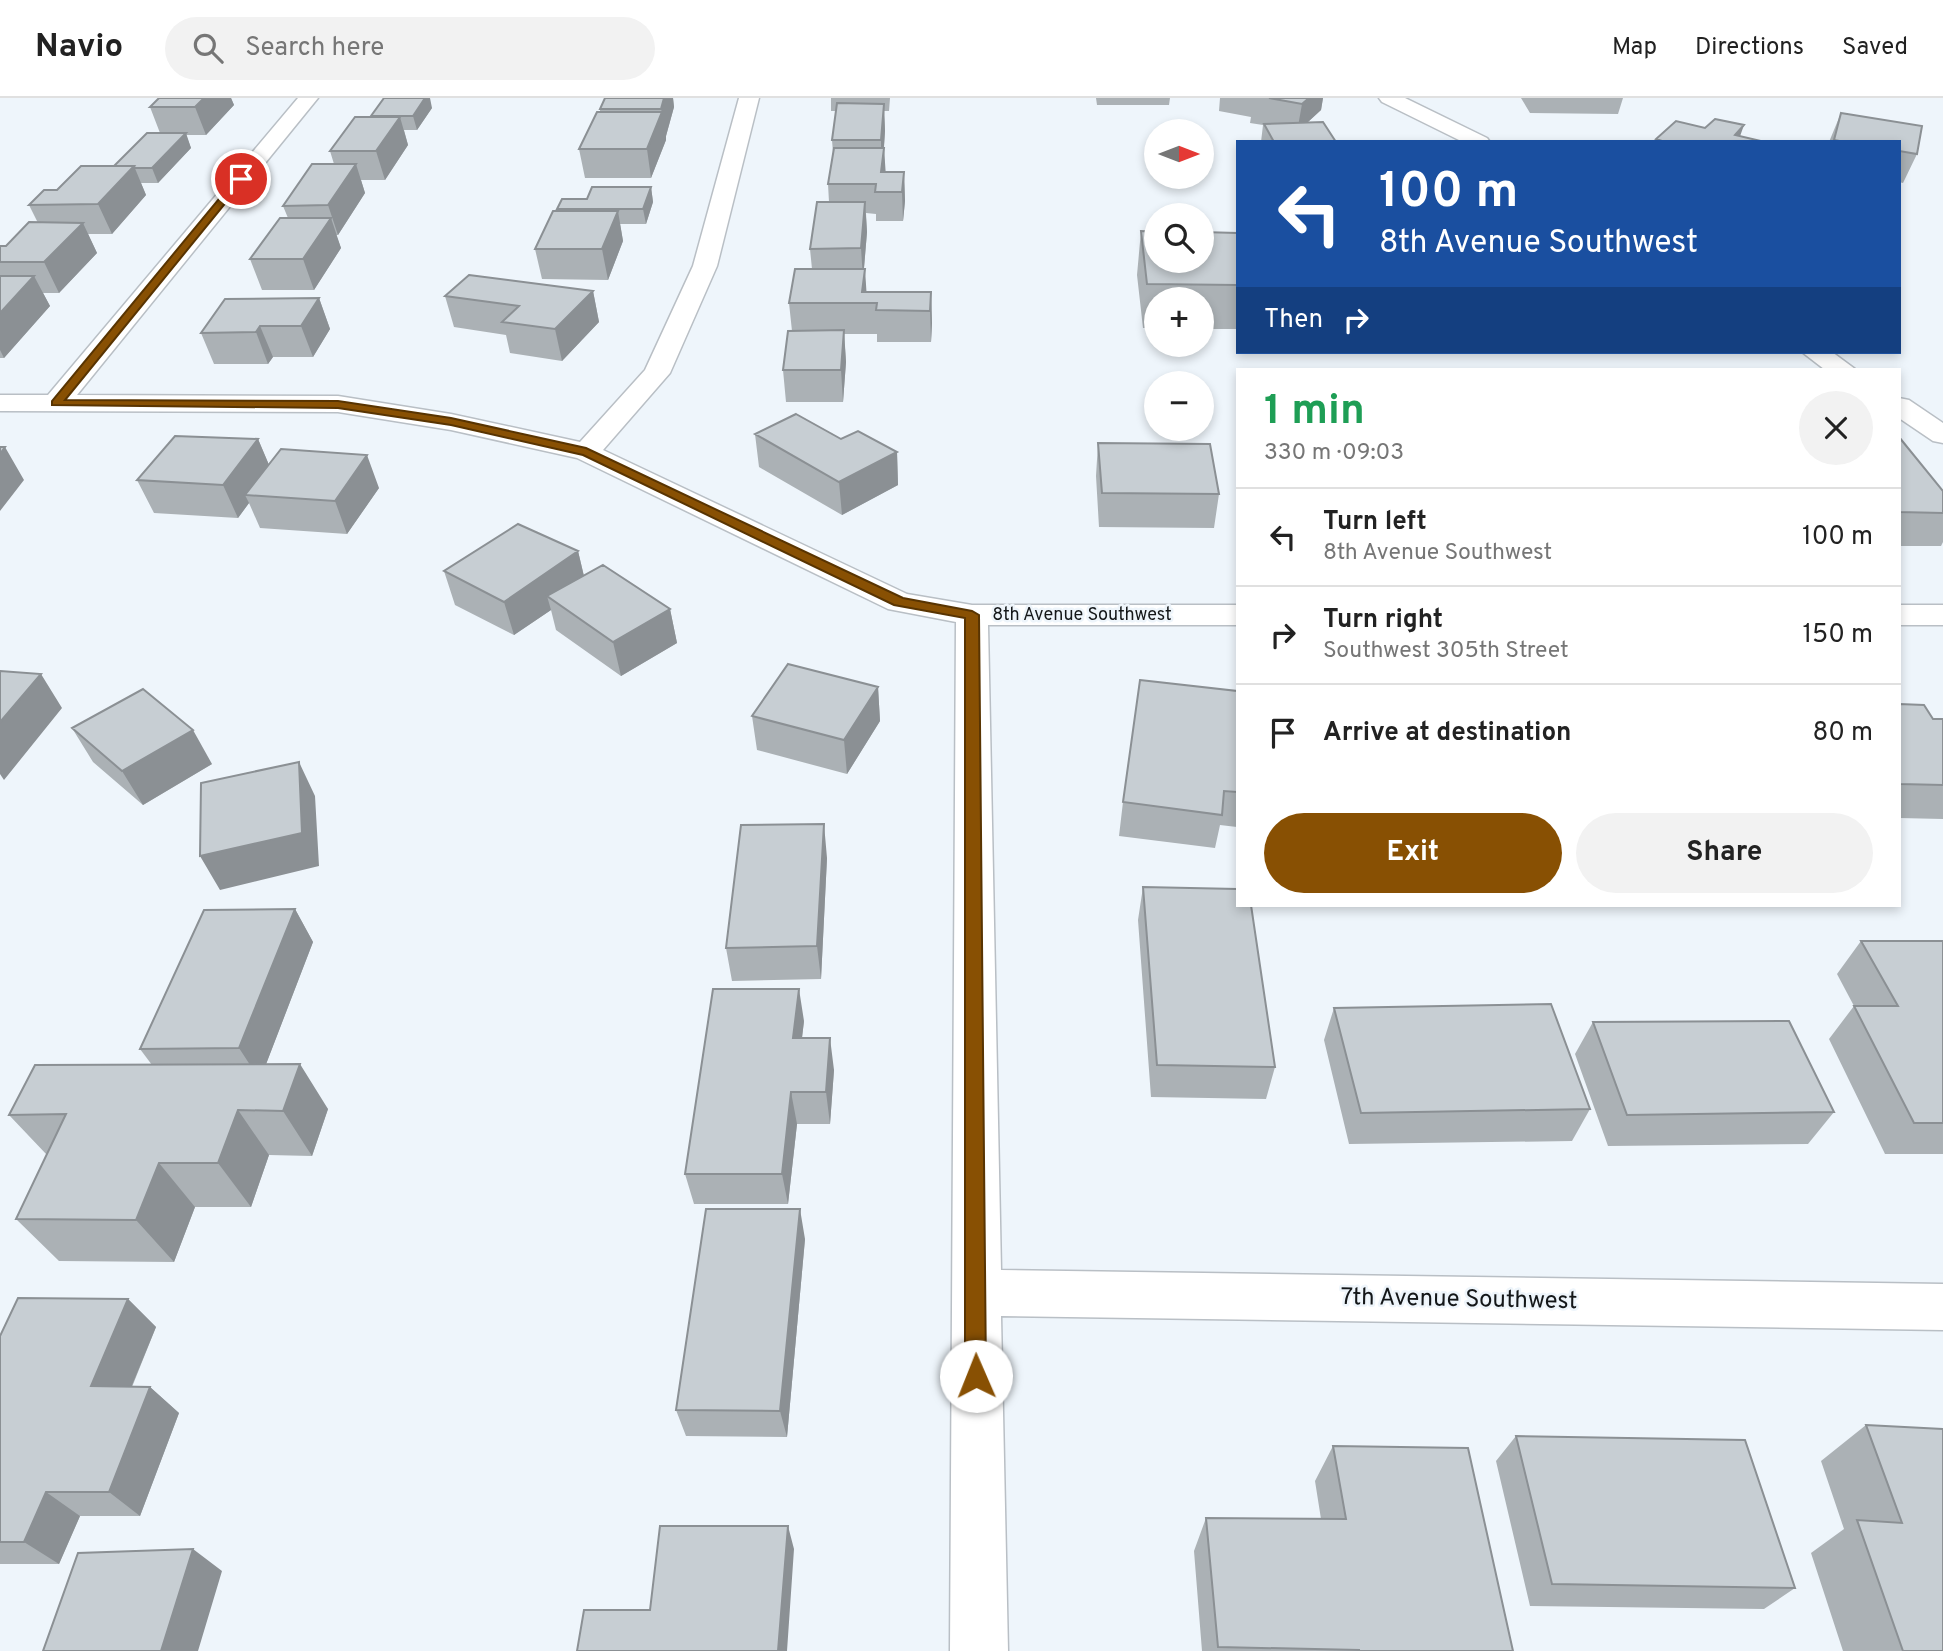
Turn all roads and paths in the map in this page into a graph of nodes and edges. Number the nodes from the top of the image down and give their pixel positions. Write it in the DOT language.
graph roads {
  1 [pos="308,98"];
  2 [pos="749,98"];
  3 [pos="1389,98"];
  4 [pos="1476,140"];
  5 [pos="1818,354"];
  6 [pos="1840,368"];
  7 [pos="0,403"];
  8 [pos="56,403"];
  9 [pos="1901,407"];
  10 [pos="1943,435"];
  11 [pos="586,452"];
  12 [pos="972,615"];
  13 [pos="1236,615"];
  14 [pos="1901,615"];
  15 [pos="1943,615"];
  16 [pos="975,1293"];
  17 [pos="1943,1307"];
  18 [pos="979,1651"];
  1 -- 8 [label="street"];
  2 -- 11 [label="street"];
  3 -- 4 [label="street"];
  5 -- 6 [label="street"];
  7 -- 8 [label="street, 8th Avenue Southwest"];
  8 -- 11 [label="street, 8th Avenue Southwest"];
  9 -- 10 [label="street"];
  11 -- 12 [label="street, 8th Avenue Southwest"];
  12 -- 13 [label="street, 8th Avenue Southwest"];
  12 -- 16 [label="street"];
  14 -- 15 [label="street"];
  16 -- 17 [label="street, 7th Avenue Southwest"];
  16 -- 18 [label="street"];
}
